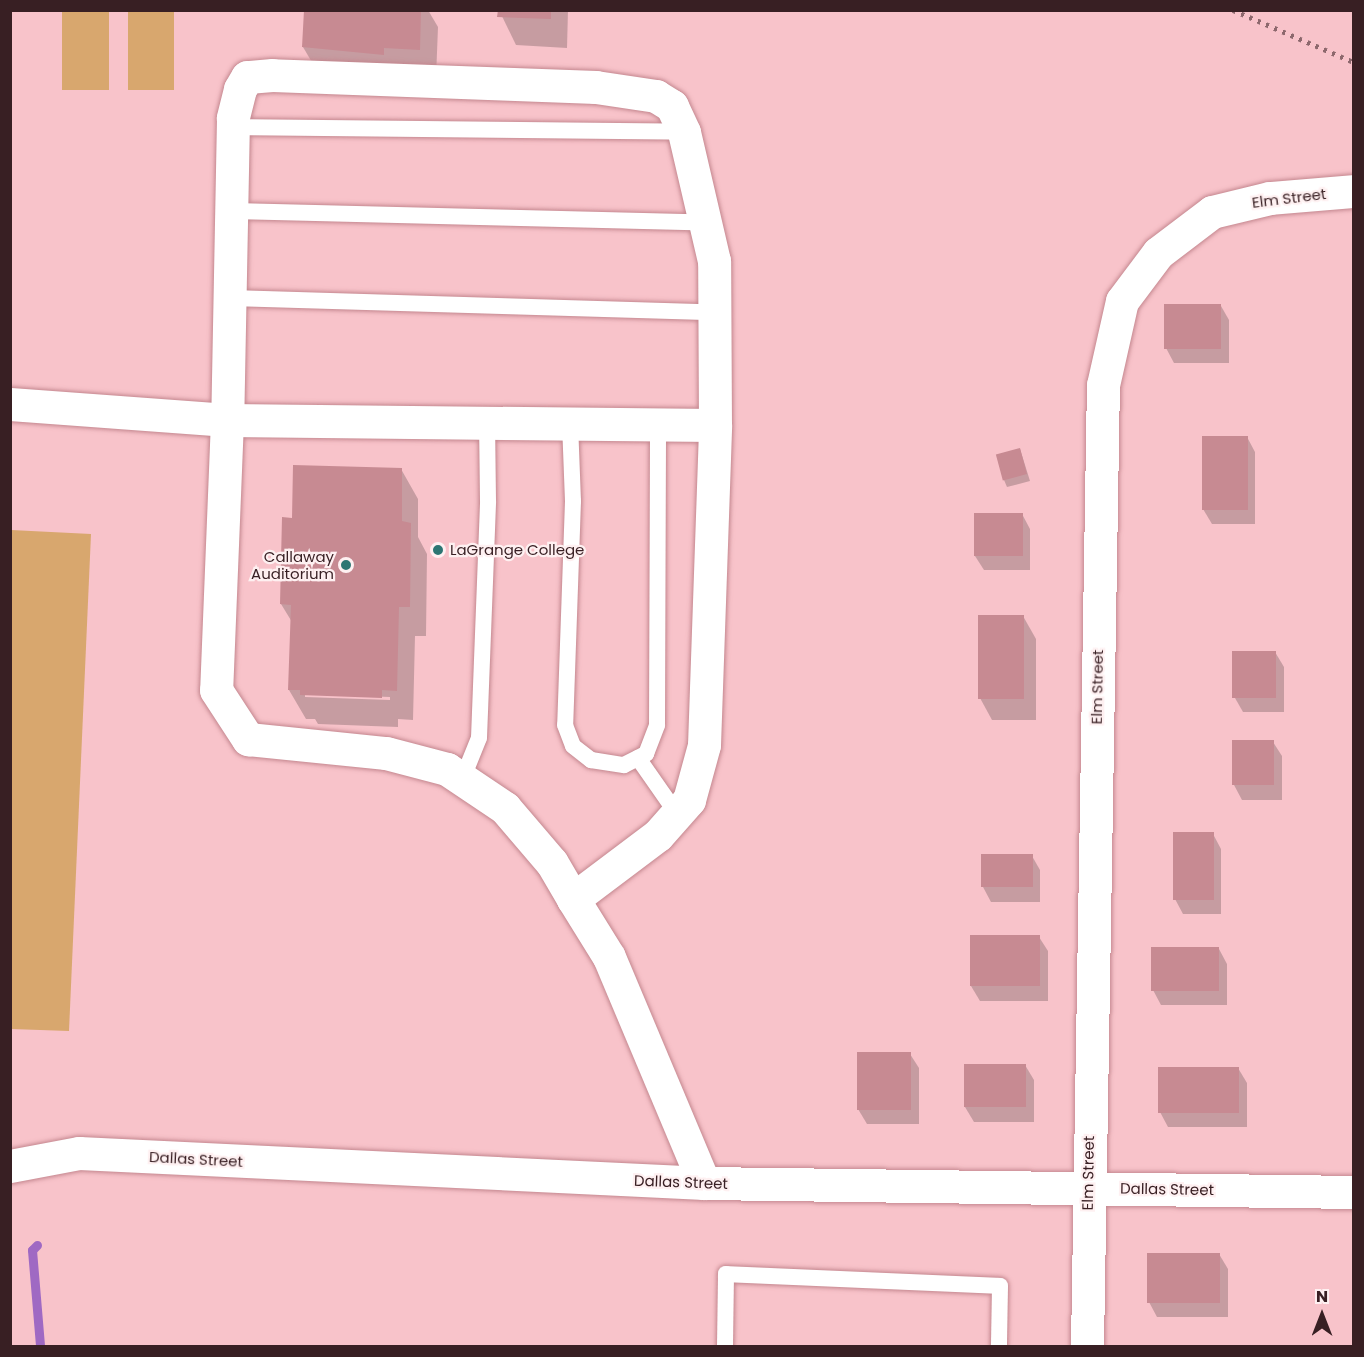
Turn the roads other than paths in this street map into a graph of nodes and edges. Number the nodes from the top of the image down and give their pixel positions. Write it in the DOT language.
graph roads {
  1 [pos="233,127"];
  2 [pos="684,132"];
  3 [pos="1353,191"];
  4 [pos="231,211"];
  5 [pos="707,223"];
  6 [pos="230,298"];
  7 [pos="715,312"];
  8 [pos="10,404"];
  9 [pos="227,420"];
  10 [pos="487,423"];
  11 [pos="570,423"];
  12 [pos="658,424"];
  13 [pos="715,424"];
  14 [pos="638,758"];
  15 [pos="462,780"];
  16 [pos="677,813"];
  17 [pos="573,898"];
  18 [pos="10,1166"];
  19 [pos="704,1183"];
  20 [pos="1088,1190"];
  21 [pos="1353,1192"];
  22 [pos="725,1347"];
  23 [pos="999,1347"];
  24 [pos="1087,1347"];
  1 -- 2 [label="lane"];
  1 -- 2 [label="street"];
  1 -- 4 [label="street"];
  2 -- 5 [label="street"];
  3 -- 20 [label="street, Elm Street"];
  4 -- 5 [label="lane"];
  4 -- 6 [label="street"];
  5 -- 7 [label="street"];
  6 -- 7 [label="lane"];
  6 -- 9 [label="street"];
  7 -- 13 [label="street"];
  8 -- 9 [label="street"];
  9 -- 10 [label="street"];
  9 -- 15 [label="street"];
  10 -- 11 [label="street"];
  10 -- 15 [label="lane"];
  11 -- 12 [label="street"];
  11 -- 14 [label="lane"];
  12 -- 13 [label="street"];
  12 -- 14 [label="lane"];
  13 -- 16 [label="street"];
  14 -- 16 [label="lane"];
  15 -- 17 [label="street"];
  16 -- 17 [label="street"];
  17 -- 19 [label="street"];
  18 -- 19 [label="street, Dallas Street"];
  19 -- 20 [label="street, Dallas Street"];
  20 -- 21 [label="street, Dallas Street"];
  20 -- 24 [label="street, Elm Street"];
  22 -- 23 [label="lane"];
}
